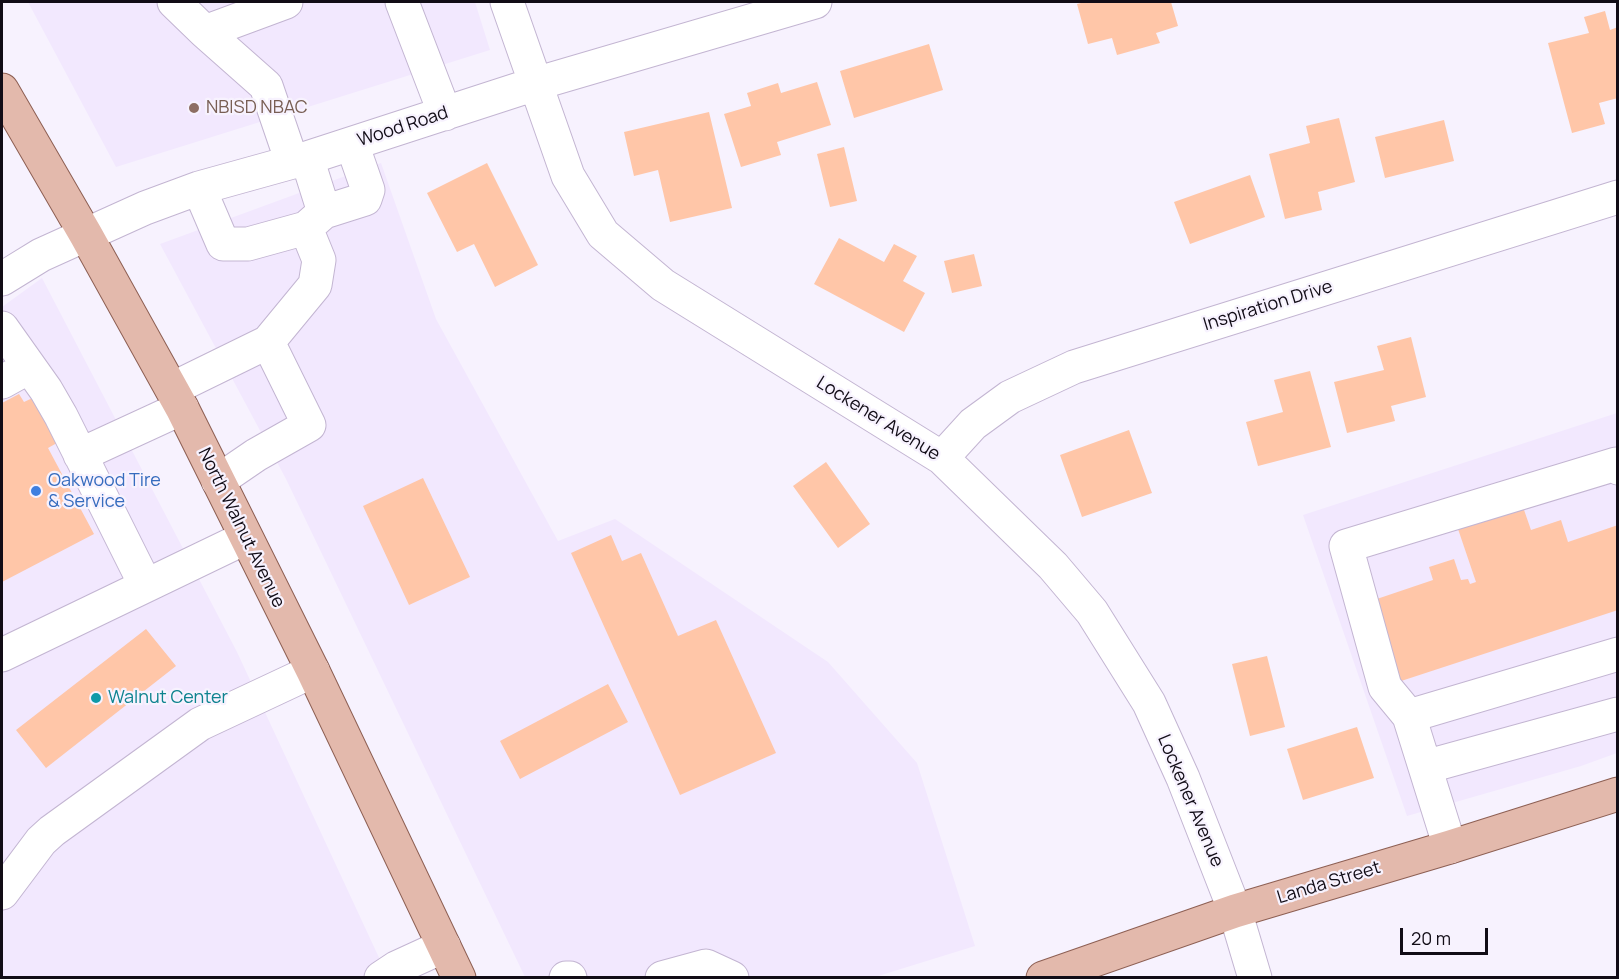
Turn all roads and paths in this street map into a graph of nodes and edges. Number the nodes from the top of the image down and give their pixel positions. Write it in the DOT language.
graph roads {
  1 [pos="174,2"];
  2 [pos="286,2"];
  3 [pos="402,2"];
  4 [pos="507,2"];
  5 [pos="815,2"];
  6 [pos="204,32"];
  7 [pos="535,84"];
  8 [pos="2,90"];
  9 [pos="445,114"];
  10 [pos="352,144"];
  11 [pos="300,160"];
  12 [pos="199,188"];
  13 [pos="1617,197"];
  14 [pos="315,220"];
  15 [pos="86,235"];
  16 [pos="2,279"];
  17 [pos="2,328"];
  18 [pos="268,342"];
  19 [pos="15,374"];
  20 [pos="177,398"];
  21 [pos="80,454"];
  22 [pos="942,458"];
  23 [pos="1617,468"];
  24 [pos="218,481"];
  25 [pos="245,537"];
  26 [pos="145,584"];
  27 [pos="1617,654"];
  28 [pos="2,655"];
  29 [pos="313,671"];
  30 [pos="1617,714"];
  31 [pos="1409,716"];
  32 [pos="1425,767"];
  33 [pos="1616,801"];
  34 [pos="1450,847"];
  35 [pos="2,893"];
  36 [pos="1235,912"];
  37 [pos="444,946"];
  38 [pos="381,978"];
  39 [pos="459,978"];
  40 [pos="566,978"];
  41 [pos="570,978"];
  42 [pos="662,978"];
  43 [pos="732,978"];
  44 [pos="1043,978"];
  45 [pos="1255,978"];
  1 -- 6 [label="street"];
  2 -- 6 [label="street"];
  3 -- 9 [label="street"];
  4 -- 7 [label="street, Lockener Avenue"];
  5 -- 7 [label="street, Wood Road"];
  6 -- 11 [label="street"];
  7 -- 9 [label="street, Wood Road"];
  7 -- 22 [label="street, Lockener Avenue"];
  8 -- 15 [label="main road, North Walnut Avenue"];
  9 -- 10 [label="street, Wood Road"];
  10 -- 11 [label="street, Wood Road"];
  10 -- 14 [label="street"];
  11 -- 12 [label="street, Wood Road"];
  11 -- 14 [label="street"];
  12 -- 14 [label="street"];
  12 -- 15 [label="street, Wood Road"];
  13 -- 22 [label="street, Inspiration Drive"];
  14 -- 18 [label="street"];
  15 -- 16 [label="street, Wood Road"];
  15 -- 20 [label="main road, North Walnut Avenue"];
  17 -- 19 [label="street"];
  18 -- 20 [label="street"];
  18 -- 24 [label="street"];
  19 -- 21 [label="street"];
  20 -- 21 [label="street"];
  20 -- 24 [label="main road, North Walnut Avenue"];
  21 -- 26 [label="street"];
  22 -- 36 [label="street, Lockener Avenue"];
  23 -- 31 [label="street"];
  24 -- 25 [label="main road, North Walnut Avenue"];
  25 -- 26 [label="street"];
  25 -- 29 [label="main road, North Walnut Avenue"];
  26 -- 28 [label="street"];
  27 -- 31 [label="street"];
  29 -- 35 [label="street"];
  29 -- 37 [label="main road, North Walnut Avenue"];
  30 -- 32 [label="street"];
  31 -- 32 [label="street"];
  32 -- 34 [label="street"];
  33 -- 34 [label="main road, Landa Street"];
  34 -- 36 [label="main road, Landa Street"];
  36 -- 44 [label="main road, Landa Street"];
  36 -- 45 [label="street, Lockener Avenue"];
  37 -- 38 [label="street"];
  37 -- 39 [label="main road, North Walnut Avenue"];
  40 -- 41 [label="street"];
  42 -- 43 [label="street"];
}
